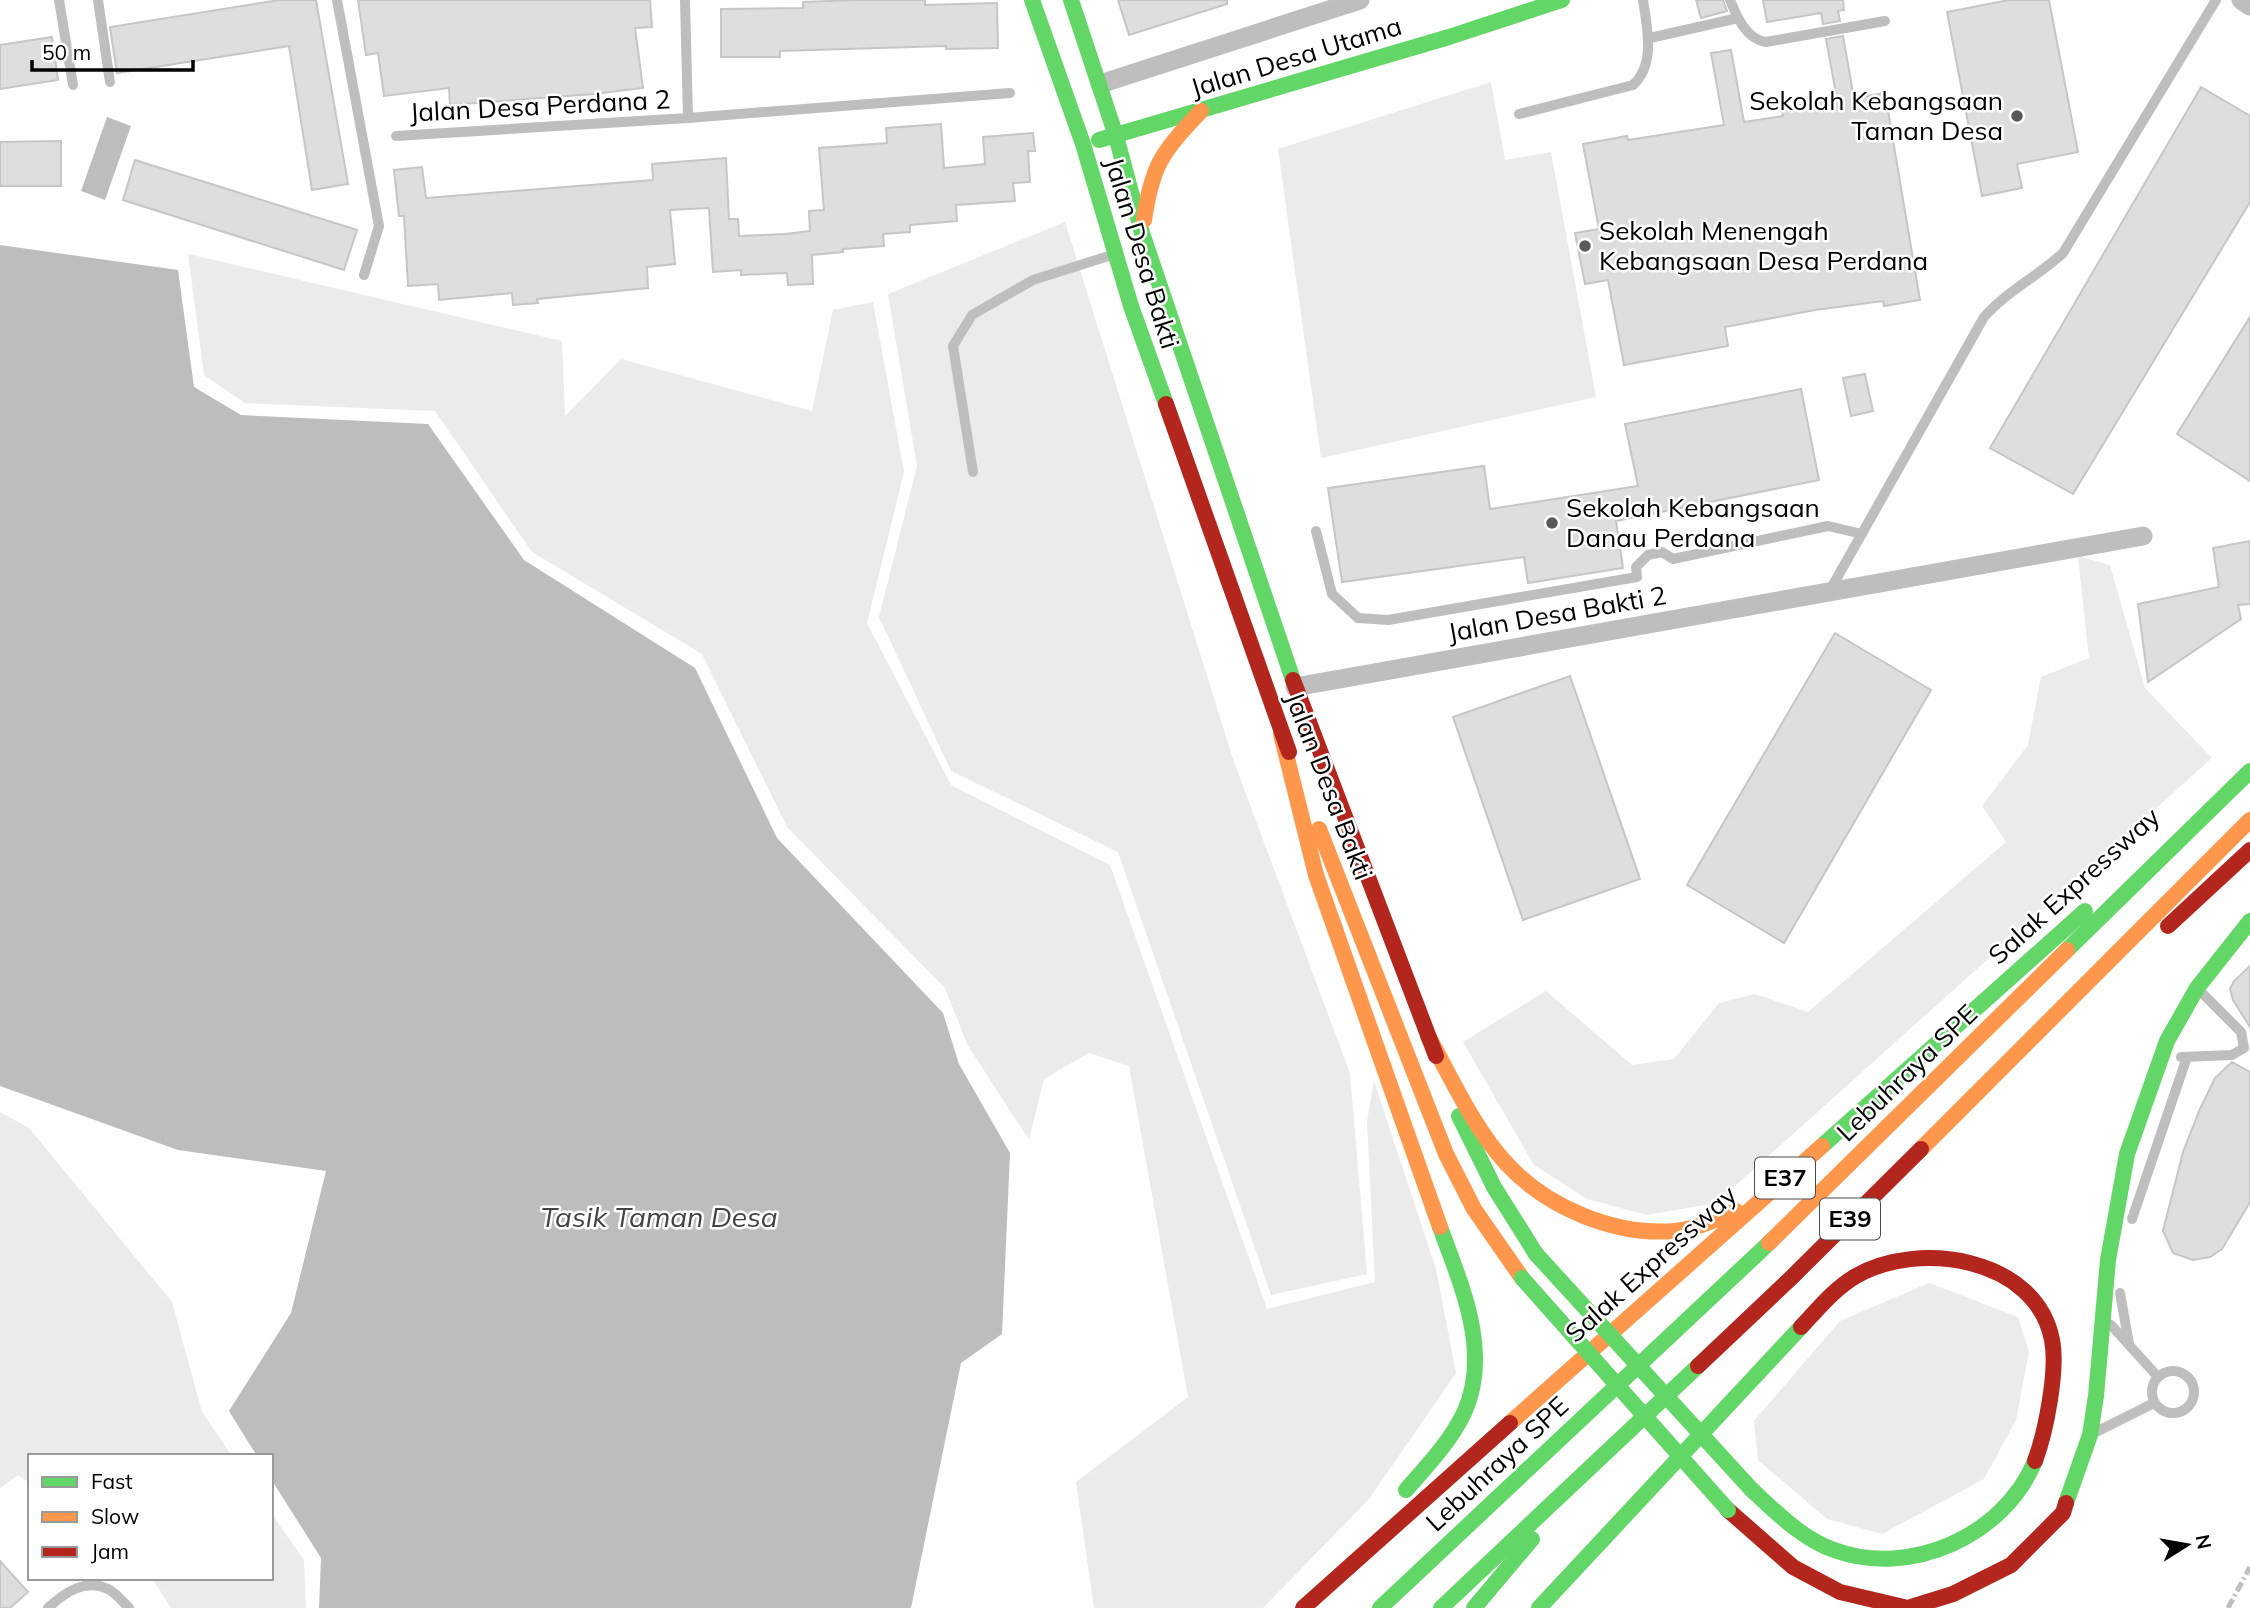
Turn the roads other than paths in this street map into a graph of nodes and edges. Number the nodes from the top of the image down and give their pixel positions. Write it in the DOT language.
graph roads {
  1 [pos="59,0"];
  2 [pos="98,0"];
  3 [pos="337,0"];
  4 [pos="685,0"];
  5 [pos="1032,0"];
  6 [pos="1071,0"];
  7 [pos="1360,0"];
  8 [pos="1562,0"];
  9 [pos="1643,0"];
  10 [pos="1730,0"];
  11 [pos="2216,0"];
  12 [pos="2241,0"];
  13 [pos="2250,6"];
  14 [pos="1738,18"];
  15 [pos="1885,21"];
  16 [pos="1650,38"];
  17 [pos="110,82"];
  18 [pos="1100,84"];
  19 [pos="73,85"];
  20 [pos="1010,93"];
  21 [pos="1201,111"];
  22 [pos="1519,114"];
  23 [pos="688,118"];
  24 [pos="396,136"];
  25 [pos="1116,136"];
  26 [pos="1083,144"];
  27 [pos="1142,233"];
  28 [pos="1115,254"];
  29 [pos="364,275"];
  30 [pos="973,472"];
  31 [pos="1316,531"];
  32 [pos="1862,534"];
  33 [pos="2143,537"];
  34 [pos="1829,592"];
  35 [pos="1295,687"];
  36 [pos="1281,734"];
  37 [pos="2250,758"];
  38 [pos="2250,771"];
  39 [pos="2250,820"];
  40 [pos="2250,850"];
  41 [pos="2250,921"];
  42 [pos="2161,933"];
  43 [pos="2141,952"];
  44 [pos="2197,988"];
  45 [pos="1428,1036"];
  46 [pos="2161,1057"];
  47 [pos="2187,1057"];
  48 [pos="1762,1198"];
  49 [pos="2129,1236"];
  50 [pos="2120,1288"];
  51 [pos="2103,1317"];
  52 [pos="2129,1344"];
  53 [pos="2158,1377"];
  54 [pos="2154,1403"];
  55 [pos="2090,1435"];
  56 [pos="1609,1457"];
  57 [pos="1317,1594"];
  58 [pos="48,1608"];
  59 [pos="129,1608"];
  60 [pos="1303,1608"];
  61 [pos="1380,1608"];
  62 [pos="1441,1608"];
  63 [pos="1452,1608"];
  64 [pos="1474,1608"];
  65 [pos="1538,1608"];
  1 -- 19 [label="lane"];
  2 -- 17 [label="lane"];
  3 -- 29 [label="lane"];
  4 -- 23 [label="lane"];
  5 -- 26 [label="main road, Jalan Desa Bakti"];
  6 -- 18 [label="main road, Jalan Desa Bakti"];
  7 -- 18 [label="street"];
  8 -- 21 [label="main road, Jalan Desa Utama"];
  9 -- 16 [label="lane"];
  10 -- 14 [label="lane"];
  11 -- 32 [label="lane"];
  12 -- 13 [label="street"];
  14 -- 15 [label="lane"];
  14 -- 16 [label="lane"];
  16 -- 22 [label="lane"];
  18 -- 25 [label="main road, Jalan Desa Bakti"];
  20 -- 23 [label="lane, Jalan Desa Perdana 2"];
  21 -- 25 [label="main road, Jalan Desa Utama"];
  21 -- 27 [label="main road"];
  23 -- 24 [label="lane, Jalan Desa Perdana 2"];
  25 -- 26 [label="main road, Jalan Desa Utama"];
  25 -- 27 [label="main road, Jalan Desa Bakti"];
  26 -- 28 [label="main road, Jalan Desa Bakti"];
  27 -- 35 [label="main road, Jalan Desa Bakti"];
  28 -- 30 [label="lane"];
  28 -- 36 [label="main road, Jalan Desa Bakti"];
  31 -- 32 [label="lane"];
  32 -- 34 [label="lane"];
  33 -- 34 [label="street, Jalan Desa Bakti 2"];
  34 -- 35 [label="street, Jalan Desa Bakti 2"];
  35 -- 45 [label="main road, Jalan Desa Bakti"];
  36 -- 55 [label="main road, Jalan Desa Bakti, bridge"];
  36 -- 57 [label="main road"];
  37 -- 48 [label="main road, Salak Expressway / E37"];
  38 -- 61 [label="main road, Lebuhraya SPE / E39, bridge"];
  39 -- 62 [label="main road, E39, bridge"];
  40 -- 42 [label="main road"];
  41 -- 44 [label="main road, Jalan Desa Bakti"];
  43 -- 56 [label="main road"];
  44 -- 46 [label="main road, Jalan Desa Bakti"];
  44 -- 47 [label="lane"];
  45 -- 48 [label="main road"];
  45 -- 65 [label="main road, Jalan Desa Bakti, bridge"];
  46 -- 47 [label="lane"];
  46 -- 51 [label="main road, Jalan Desa Bakti"];
  47 -- 49 [label="lane"];
  48 -- 57 [label="main road, Salak Expressway / E37"];
  50 -- 52 [label="lane"];
  51 -- 52 [label="lane"];
  51 -- 55 [label="main road, Jalan Desa Bakti"];
  52 -- 53 [label="lane"];
  53 -- 54 [label="lane"];
  53 -- 54 [label="lane"];
  54 -- 55 [label="lane"];
  56 -- 63 [label="main road"];
  56 -- 64 [label="main road"];
  57 -- 60 [label="main road, Salak Expressway / E37"];
  58 -- 59 [label="lane"];
}
